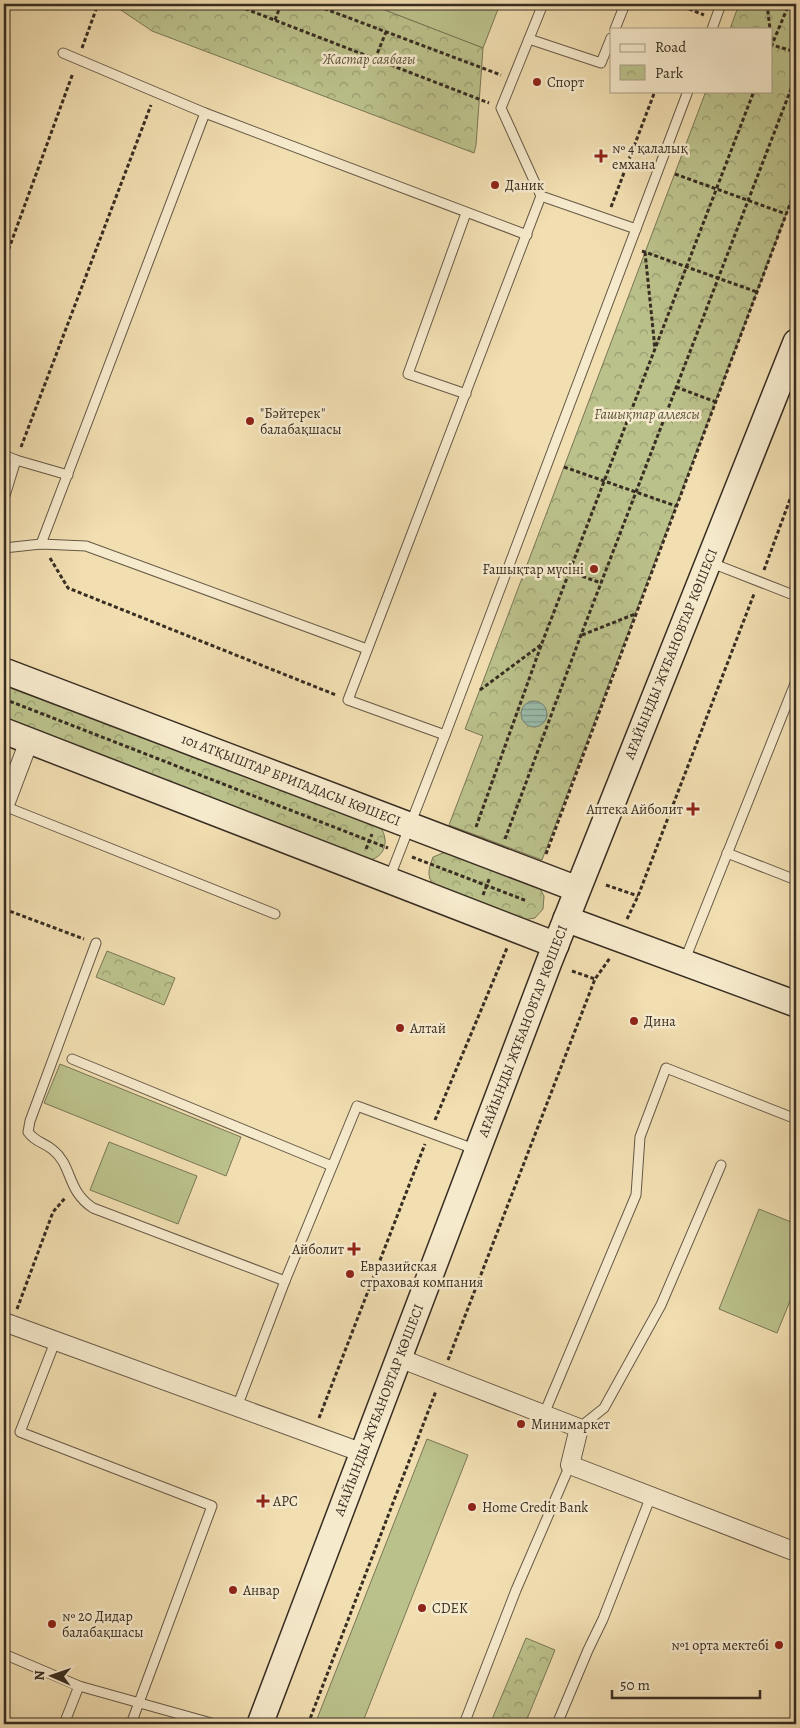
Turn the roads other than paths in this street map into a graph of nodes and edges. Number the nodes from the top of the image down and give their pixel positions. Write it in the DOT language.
graph roads {
  1 [pos="543,4"];
  2 [pos="625,4"];
  3 [pos="721,4"];
  4 [pos="615,28"];
  5 [pos="712,28"];
  6 [pos="529,39"];
  7 [pos="610,41"];
  8 [pos="63,53"];
  9 [pos="688,92"];
  10 [pos="206,113"];
  11 [pos="541,196"];
  12 [pos="466,213"];
  13 [pos="636,229"];
  14 [pos="527,235"];
  15 [pos="795,348"];
  16 [pos="466,394"];
  17 [pos="4,455"];
  18 [pos="16,460"];
  19 [pos="68,476"];
  20 [pos="4,499"];
  21 [pos="42,544"];
  22 [pos="4,548"];
  23 [pos="709,562"];
  24 [pos="796,596"];
  25 [pos="367,649"];
  26 [pos="4,671"];
  27 [pos="796,682"];
  28 [pos="4,731"];
  29 [pos="445,735"];
  30 [pos="29,741"];
  31 [pos="4,806"];
  32 [pos="410,825"];
  33 [pos="727,853"];
  34 [pos="388,880"];
  35 [pos="796,880"];
  36 [pos="578,889"];
  37 [pos="275,914"];
  38 [pos="566,919"];
  39 [pos="96,943"];
  40 [pos="556,945"];
  41 [pos="684,962"];
  42 [pos="796,1004"];
  43 [pos="72,1059"];
  44 [pos="796,1120"];
  45 [pos="478,1150"];
  46 [pos="721,1165"];
  47 [pos="332,1166"];
  48 [pos="285,1281"];
  49 [pos="8,1324"];
  50 [pos="55,1342"];
  51 [pos="399,1358"];
  52 [pos="237,1407"];
  53 [pos="544,1414"];
  54 [pos="579,1428"];
  55 [pos="363,1453"];
  56 [pos="570,1465"];
  57 [pos="651,1496"];
  58 [pos="796,1552"];
  59 [pos="4,1654"];
  60 [pos="78,1686"];
  61 [pos="140,1702"];
  62 [pos="64,1724"];
  63 [pos="131,1724"];
  64 [pos="214,1724"];
  65 [pos="260,1724"];
  66 [pos="464,1724"];
  67 [pos="557,1724"];
  1 -- 6 [label="lane"];
  2 -- 4 [label="lane"];
  3 -- 5 [label="lane"];
  6 -- 7 [label="lane"];
  6 -- 11 [label="lane"];
  8 -- 10 [label="lane"];
  9 -- 13 [label="lane"];
  10 -- 12 [label="lane"];
  10 -- 19 [label="lane"];
  11 -- 13 [label="lane"];
  11 -- 14 [label="lane"];
  12 -- 14 [label="lane"];
  12 -- 16 [label="lane"];
  13 -- 29 [label="lane"];
  14 -- 16 [label="lane"];
  15 -- 23 [label="street, АҒАЙЫНДЫ ЖҰБАНОВТАР КӨШЕСІ"];
  16 -- 25 [label="lane"];
  17 -- 18 [label="lane"];
  18 -- 19 [label="lane"];
  18 -- 20 [label="lane"];
  19 -- 21 [label="lane"];
  21 -- 22 [label="lane"];
  21 -- 25 [label="lane"];
  23 -- 24 [label="lane"];
  23 -- 36 [label="street, АҒАЙЫНДЫ ЖҰБАНОВТАР КӨШЕСІ"];
  25 -- 29 [label="lane"];
  26 -- 32 [label="street, 101 АТҚЫШТАР БРИГАДАСЫ КӨШЕСІ"];
  27 -- 33 [label="lane"];
  28 -- 30 [label="street"];
  29 -- 32 [label="lane"];
  30 -- 31 [label="street"];
  30 -- 34 [label="street"];
  31 -- 37 [label="lane"];
  32 -- 34 [label="lane"];
  32 -- 36 [label="street, 101 АТҚЫШТАР БРИГАДАСЫ КӨШЕСІ"];
  33 -- 35 [label="lane"];
  33 -- 41 [label="lane"];
  34 -- 40 [label="street"];
  36 -- 38 [label="street, АҒАЙЫНДЫ ЖҰБАНОВТАР КӨШЕСІ"];
  38 -- 40 [label="street, АҒАЙЫНДЫ ЖҰБАНОВТАР КӨШЕСІ"];
  38 -- 41 [label="street"];
  39 -- 48 [label="lane"];
  40 -- 45 [label="street, АҒАЙЫНДЫ ЖҰБАНОВТАР КӨШЕСІ"];
  41 -- 42 [label="street"];
  43 -- 47 [label="lane"];
  44 -- 53 [label="lane"];
  45 -- 47 [label="lane"];
  45 -- 51 [label="street, АҒАЙЫНДЫ ЖҰБАНОВТАР КӨШЕСІ"];
  46 -- 54 [label="lane"];
  47 -- 48 [label="lane"];
  48 -- 52 [label="lane"];
  49 -- 50 [label="street"];
  50 -- 52 [label="street"];
  50 -- 61 [label="lane"];
  51 -- 53 [label="street"];
  51 -- 55 [label="street, АҒАЙЫНДЫ ЖҰБАНОВТАР КӨШЕСІ"];
  52 -- 55 [label="street"];
  53 -- 54 [label="street"];
  54 -- 56 [label="street"];
  55 -- 65 [label="street, АҒАЙЫНДЫ ЖҰБАНОВТАР КӨШЕСІ"];
  56 -- 57 [label="street"];
  56 -- 66 [label="lane"];
  57 -- 58 [label="street"];
  57 -- 67 [label="lane"];
  59 -- 60 [label="lane"];
  60 -- 61 [label="lane"];
  60 -- 62 [label="lane"];
  61 -- 63 [label="lane"];
  61 -- 64 [label="lane"];
}
